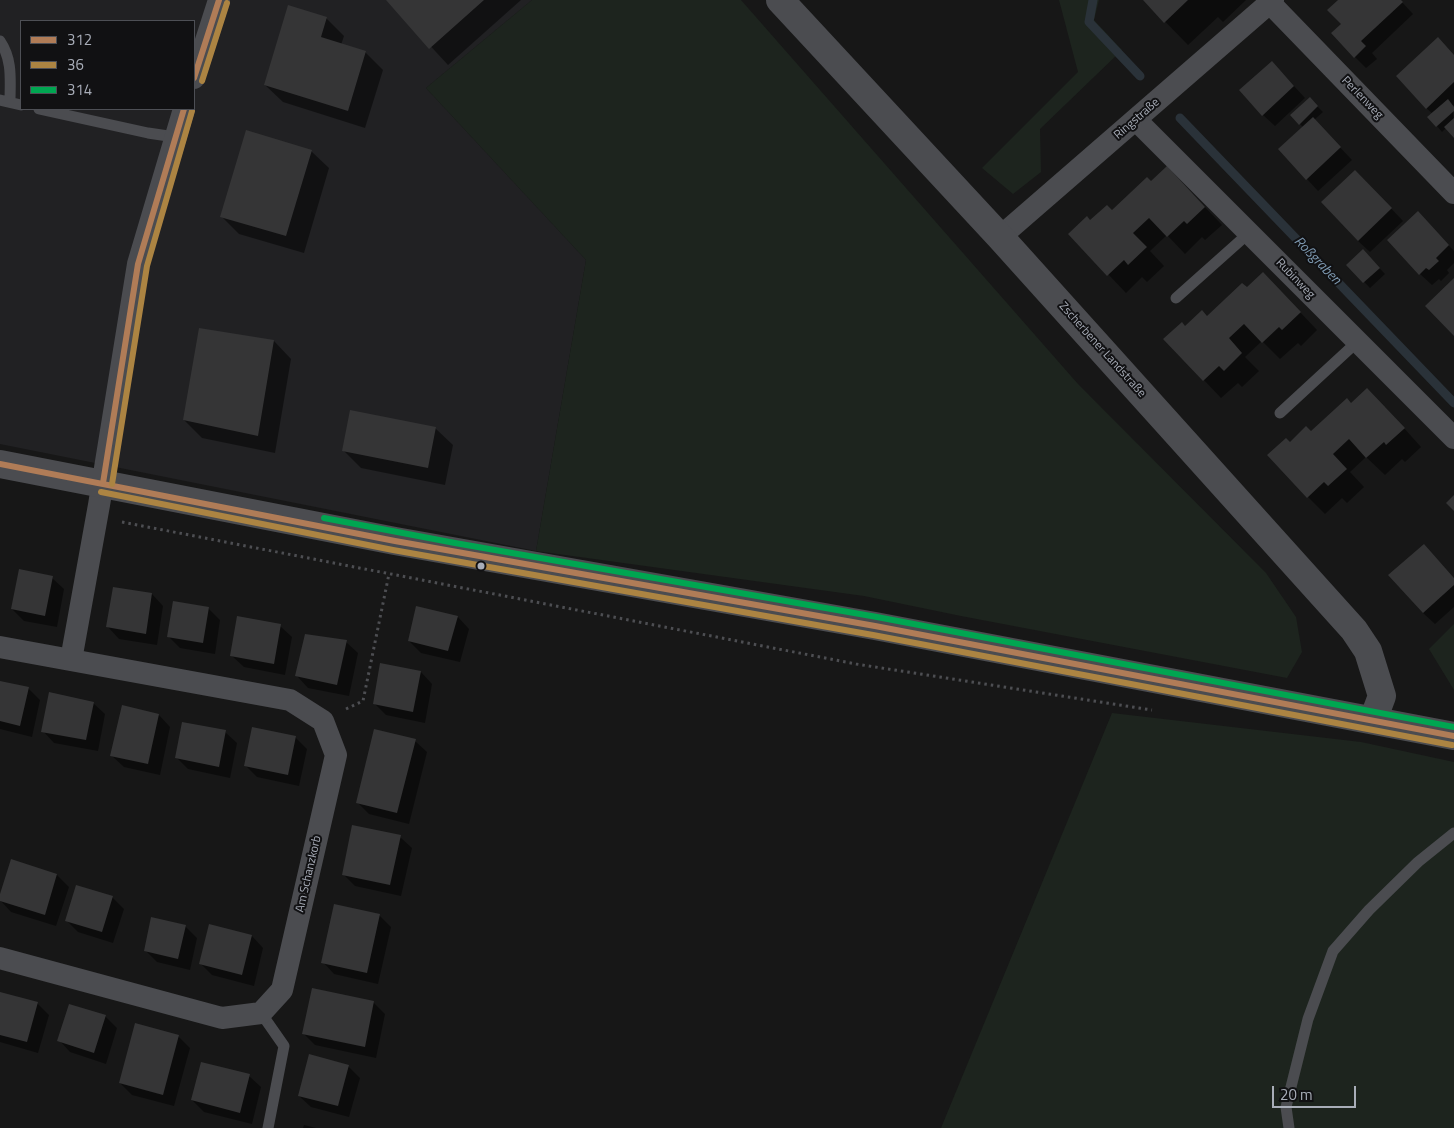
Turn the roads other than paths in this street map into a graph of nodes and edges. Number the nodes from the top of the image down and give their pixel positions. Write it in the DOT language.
graph roads {
  1 [pos="219,0"];
  2 [pos="780,0"];
  3 [pos="1272,1"];
  4 [pos="0,41"];
  5 [pos="195,75"];
  6 [pos="10,102"];
  7 [pos="44,110"];
  8 [pos="184,110"];
  9 [pos="1136,120"];
  10 [pos="175,137"];
  11 [pos="1454,193"];
  12 [pos="1250,232"];
  13 [pos="1000,237"];
  14 [pos="1176,298"];
  15 [pos="1357,342"];
  16 [pos="1280,413"];
  17 [pos="1454,438"];
  18 [pos="0,464"];
  19 [pos="103,483"];
  20 [pos="0,647"];
  21 [pos="71,660"];
  22 [pos="1373,720"];
  23 [pos="1454,736"];
  24 [pos="1454,833"];
  25 [pos="0,958"];
  26 [pos="261,1013"];
  27 [pos="268,1128"];
  28 [pos="1289,1128"];
  1 -- 5 [label="street"];
  2 -- 13 [label="street, Zscherbener Landstraße"];
  3 -- 9 [label="street, Ringstraße"];
  3 -- 11 [label="street, Perlenweg"];
  4 -- 6 [label="lane"];
  7 -- 10 [label="lane"];
  8 -- 10 [label="street"];
  9 -- 12 [label="street, Rubinweg"];
  9 -- 13 [label="street, Ringstraße"];
  10 -- 19 [label="street"];
  12 -- 14 [label="lane"];
  12 -- 15 [label="street, Rubinweg"];
  13 -- 22 [label="street, Zscherbener Landstraße"];
  15 -- 16 [label="lane"];
  15 -- 17 [label="street, Rubinweg"];
  18 -- 19 [label="street"];
  19 -- 21 [label="street"];
  19 -- 22 [label="street"];
  20 -- 21 [label="street"];
  21 -- 26 [label="street, Am Schanzkorb"];
  22 -- 23 [label="street"];
  24 -- 28 [label="lane"];
  25 -- 26 [label="street"];
  26 -- 27 [label="lane"];
}
